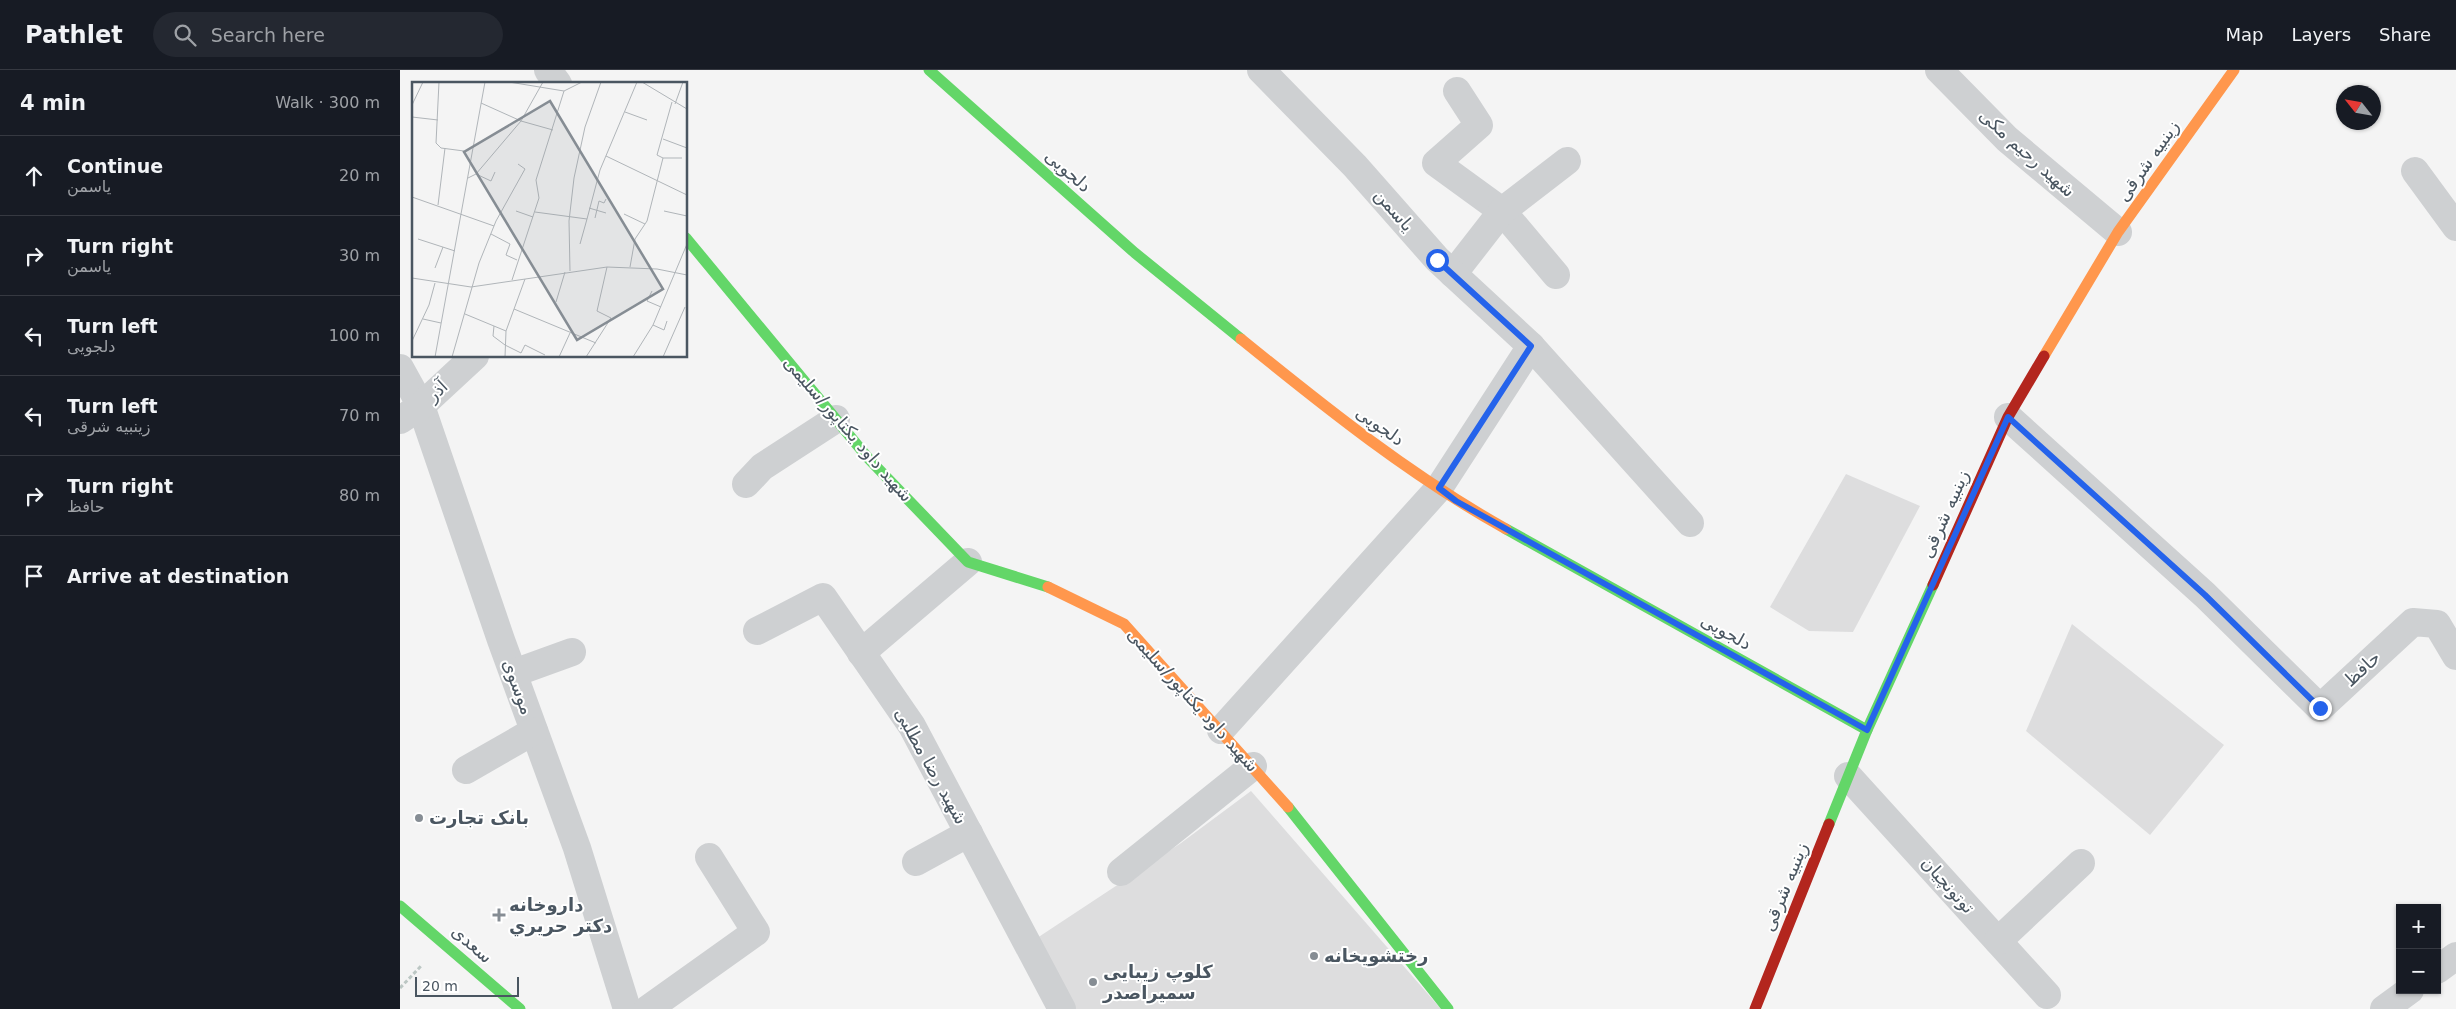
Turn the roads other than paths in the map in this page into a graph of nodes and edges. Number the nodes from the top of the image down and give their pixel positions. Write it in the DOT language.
graph roads {
  1 [pos="548,70"];
  2 [pos="929,70"];
  3 [pos="1261,70"];
  4 [pos="1939,70"];
  5 [pos="2234,70"];
  6 [pos="557,82"];
  7 [pos="1457,92"];
  8 [pos="1567,161"];
  9 [pos="2415,171"];
  10 [pos="1502,211"];
  11 [pos="2456,226"];
  12 [pos="2118,232"];
  13 [pos="688,240"];
  14 [pos="1453,274"];
  15 [pos="1556,275"];
  16 [pos="1531,346"];
  17 [pos="473,358"];
  18 [pos="400,368"];
  19 [pos="410,413"];
  20 [pos="2008,417"];
  21 [pos="836,419"];
  22 [pos="746,484"];
  23 [pos="1439,488"];
  24 [pos="1690,523"];
  25 [pos="968,562"];
  26 [pos="757,631"];
  27 [pos="572,652"];
  28 [pos="861,653"];
  29 [pos="2456,656"];
  30 [pos="514,673"];
  31 [pos="1220,730"];
  32 [pos="1867,730"];
  33 [pos="534,731"];
  34 [pos="1253,766"];
  35 [pos="466,770"];
  36 [pos="1848,776"];
  37 [pos="969,834"];
  38 [pos="709,857"];
  39 [pos="916,862"];
  40 [pos="2081,863"];
  41 [pos="1121,872"];
  42 [pos="400,906"];
  43 [pos="1998,941"];
  44 [pos="2456,956"];
  45 [pos="2441,967"];
  46 [pos="2405,994"];
  47 [pos="2047,995"];
  48 [pos="520,1009"];
  49 [pos="627,1009"];
  50 [pos="648,1009"];
  51 [pos="1062,1009"];
  52 [pos="1448,1009"];
  53 [pos="1755,1009"];
  54 [pos="2384,1009"];
  1 -- 6 [label="street"];
  2 -- 23 [label="main road, دلجویی"];
  3 -- 14 [label="street, یاسمن"];
  4 -- 12 [label="street, شهید رحیم مکی"];
  5 -- 12 [label="main road, زینبیه شرقی"];
  7 -- 10 [label="street"];
  8 -- 10 [label="street"];
  9 -- 11 [label="street"];
  10 -- 14 [label="street"];
  10 -- 15 [label="street"];
  12 -- 20 [label="main road, زینبیه شرقی"];
  13 -- 21 [label="main road, شهید داود یکتاپور/سلیمی"];
  14 -- 16 [label="street, یاسمن"];
  16 -- 23 [label="street"];
  16 -- 24 [label="street, یاسمن"];
  17 -- 19 [label="street, آذر"];
  18 -- 19 [label="street, موسوی"];
  19 -- 30 [label="street, موسوی"];
  20 -- 29 [label="street, حافظ"];
  20 -- 32 [label="main road, زینبیه شرقی"];
  21 -- 22 [label="street"];
  21 -- 25 [label="main road, شهید داود یکتاپور/سلیمی"];
  23 -- 31 [label="street"];
  23 -- 32 [label="main road, دلجویی"];
  25 -- 28 [label="street"];
  25 -- 31 [label="main road, شهید داود یکتاپور/سلیمی"];
  26 -- 28 [label="street, شهید رضا مطلبی"];
  27 -- 30 [label="street"];
  28 -- 37 [label="street, شهید رضا مطلبی"];
  30 -- 33 [label="street, موسوی"];
  31 -- 34 [label="main road, شهید داود یکتاپور/سلیمی"];
  32 -- 36 [label="main road, زینبیه شرقی"];
  33 -- 35 [label="street"];
  33 -- 49 [label="street, موسوی"];
  34 -- 41 [label="street"];
  34 -- 52 [label="main road, شهید داود یکتاپور/سلیمی"];
  36 -- 43 [label="street, توتونچیان"];
  36 -- 53 [label="main road, زینبیه شرقی"];
  37 -- 39 [label="street"];
  37 -- 51 [label="street, شهید رضا مطلبی"];
  38 -- 50 [label="street"];
  40 -- 43 [label="street"];
  42 -- 48 [label="main road, سعدی"];
  43 -- 47 [label="street, توتونچیان"];
  44 -- 45 [label="street"];
  46 -- 54 [label="street"];
}
